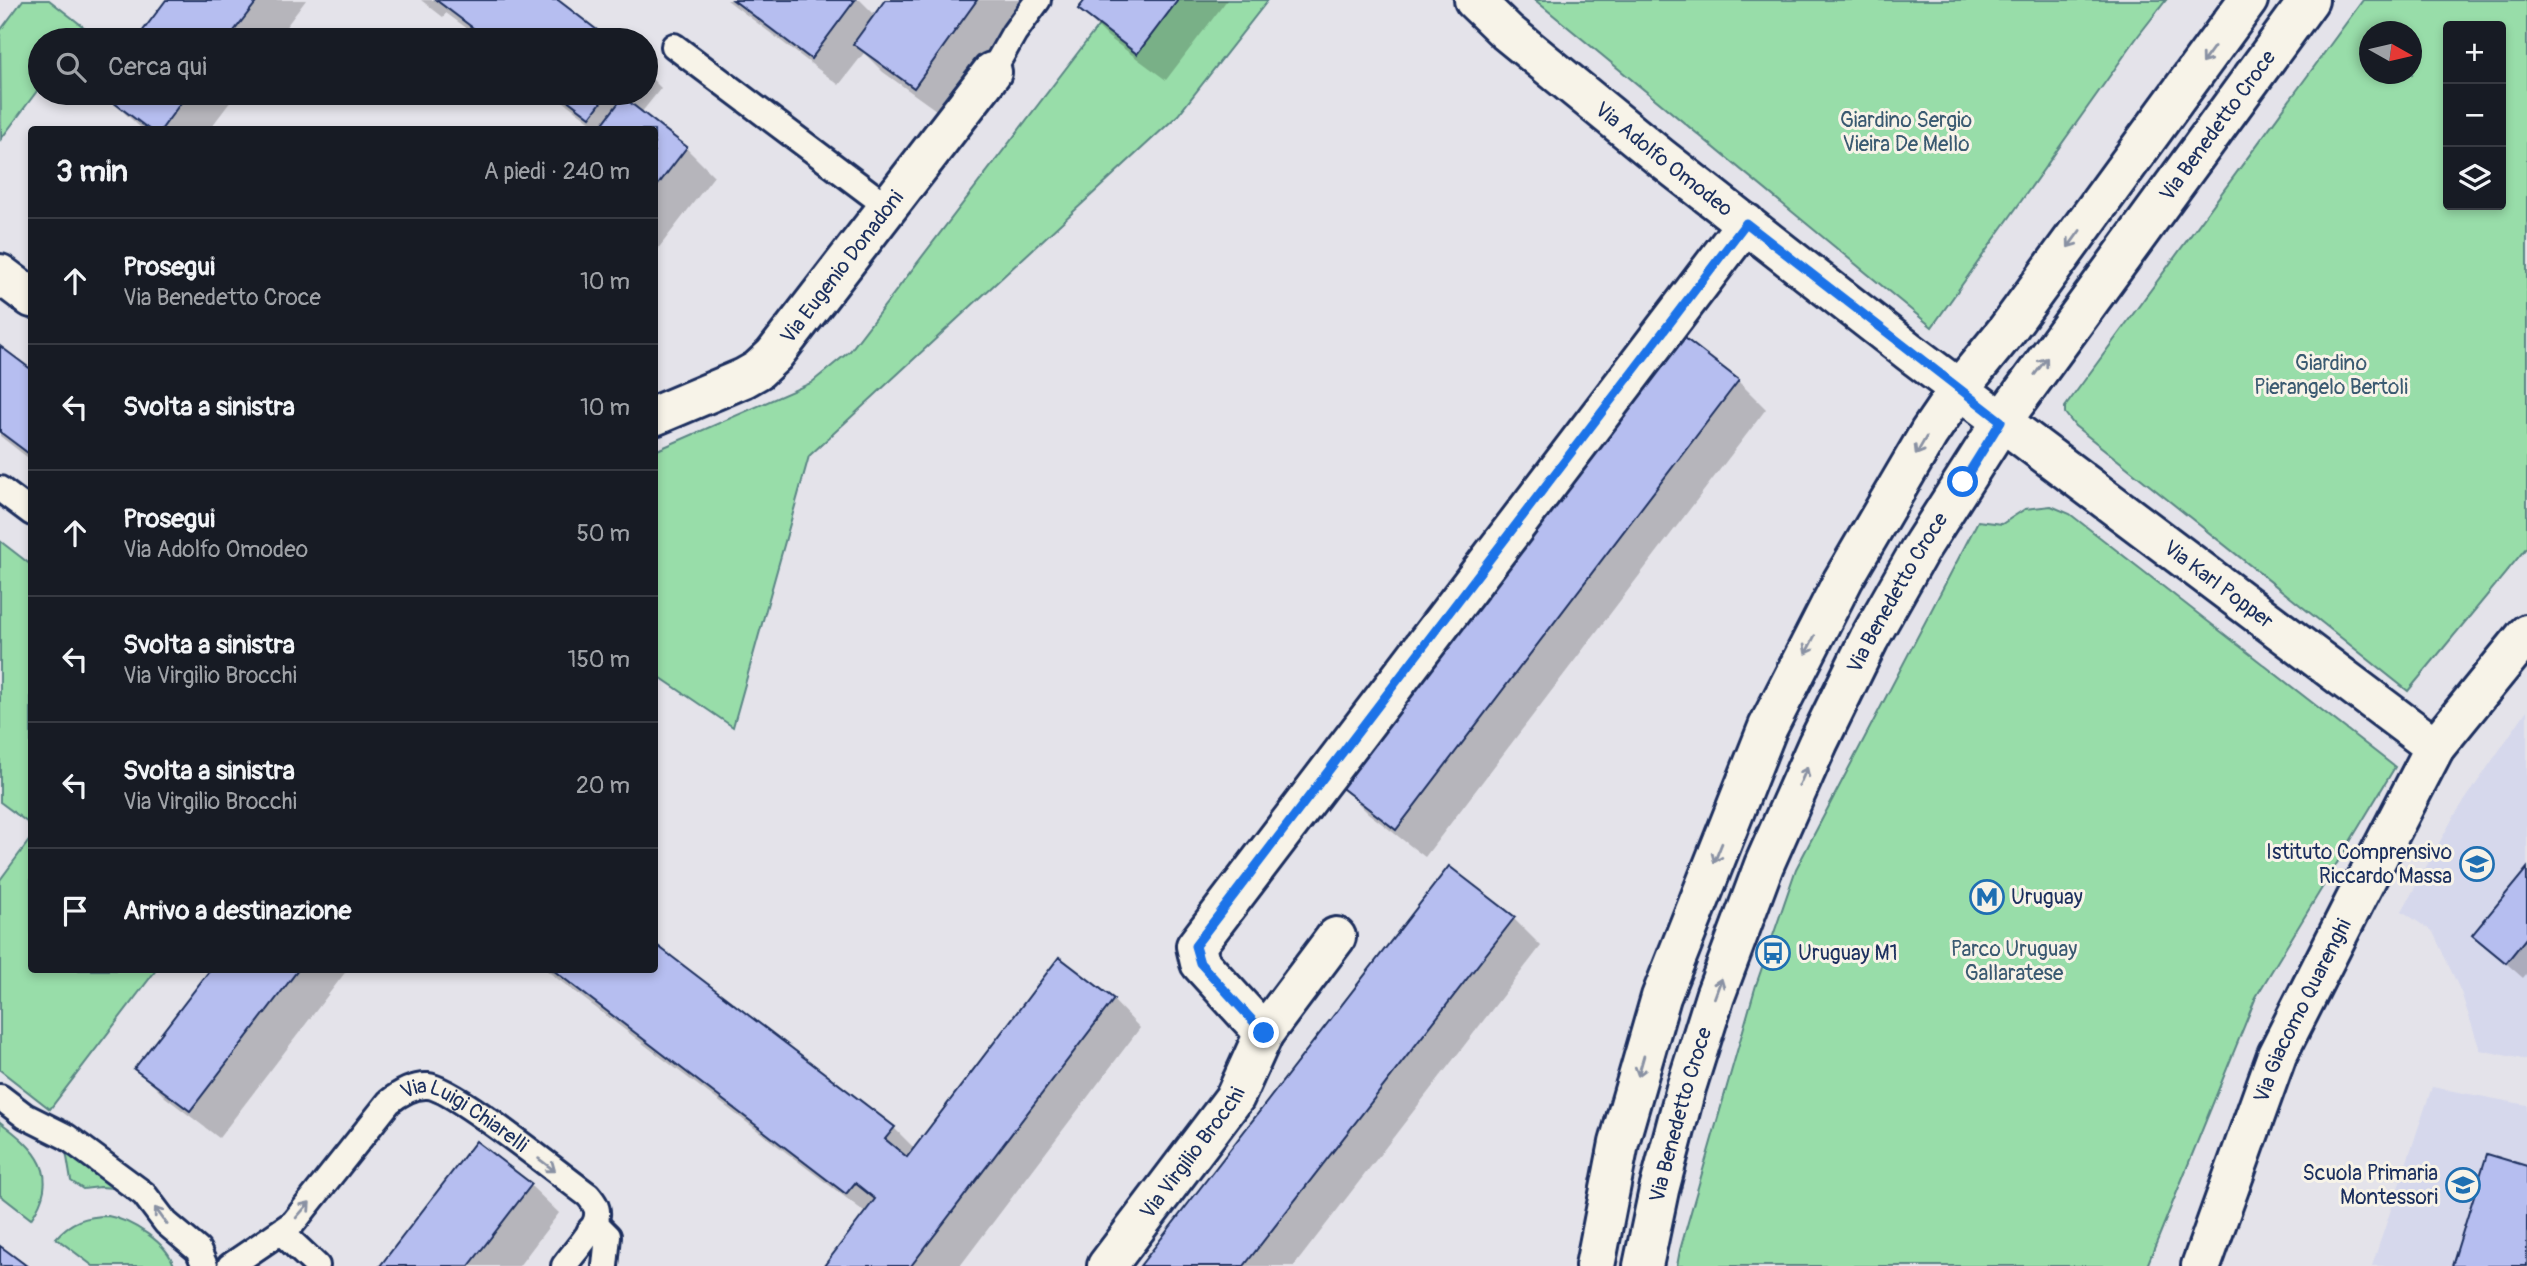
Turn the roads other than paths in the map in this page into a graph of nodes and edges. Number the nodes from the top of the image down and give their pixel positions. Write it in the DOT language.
graph roads {
  1 [pos="1038,0"];
  2 [pos="1474,0"];
  3 [pos="2248,0"];
  4 [pos="2309,0"];
  5 [pos="674,46"];
  6 [pos="992,72"];
  7 [pos="888,207"];
  8 [pos="1746,223"];
  9 [pos="0,274"];
  10 [pos="28,295"];
  11 [pos="1959,389"];
  12 [pos="658,414"];
  13 [pos="2001,421"];
  14 [pos="0,489"];
  15 [pos="28,510"];
  16 [pos="2527,634"];
  17 [pos="2435,747"];
  18 [pos="1336,937"];
  19 [pos="1264,1033"];
  20 [pos="0,1097"];
  21 [pos="590,1230"];
  22 [pos="281,1232"];
  23 [pos="205,1266"];
  24 [pos="230,1266"];
  25 [pos="317,1266"];
  26 [pos="564,1266"];
  27 [pos="605,1266"];
  28 [pos="1107,1266"];
  29 [pos="1595,1266"];
  30 [pos="1643,1266"];
  31 [pos="2201,1266"];
  1 -- 6 [label="lane"];
  2 -- 8 [label="street, Via Adolfo Omodeo"];
  3 -- 11 [label="street, one-way"];
  13 -- 4 [label="street, Via Benedetto Croce, one-way"];
  5 -- 7 [label="lane"];
  6 -- 7 [label="street, Via Eugenio Donadoni"];
  7 -- 12 [label="street, Via Eugenio Donadoni"];
  8 -- 11 [label="street, Via Adolfo Omodeo"];
  8 -- 19 [label="street"];
  9 -- 10 [label="street"];
  11 -- 13 [label="street, Via Adolfo Omodeo"];
  11 -- 29 [label="street, one-way"];
  13 -- 17 [label="street, Via Karl Popper"];
  30 -- 13 [label="street, Via Benedetto Croce, one-way"];
  14 -- 15 [label="lane"];
  16 -- 17 [label="street, Via Giacomo Quarenghi"];
  17 -- 31 [label="street, Via Giacomo Quarenghi"];
  18 -- 19 [label="street, Via Virgilio Brocchi"];
  19 -- 28 [label="street, Via Virgilio Brocchi"];
  23 -- 20 [label="lane, one-way"];
  22 -- 21 [label="lane, Via Luigi Chiarelli, one-way"];
  21 -- 26 [label="lane"];
  21 -- 27 [label="lane"];
  22 -- 24 [label="lane, Via Luigi Chiarelli"];
  22 -- 25 [label="lane"];
}
